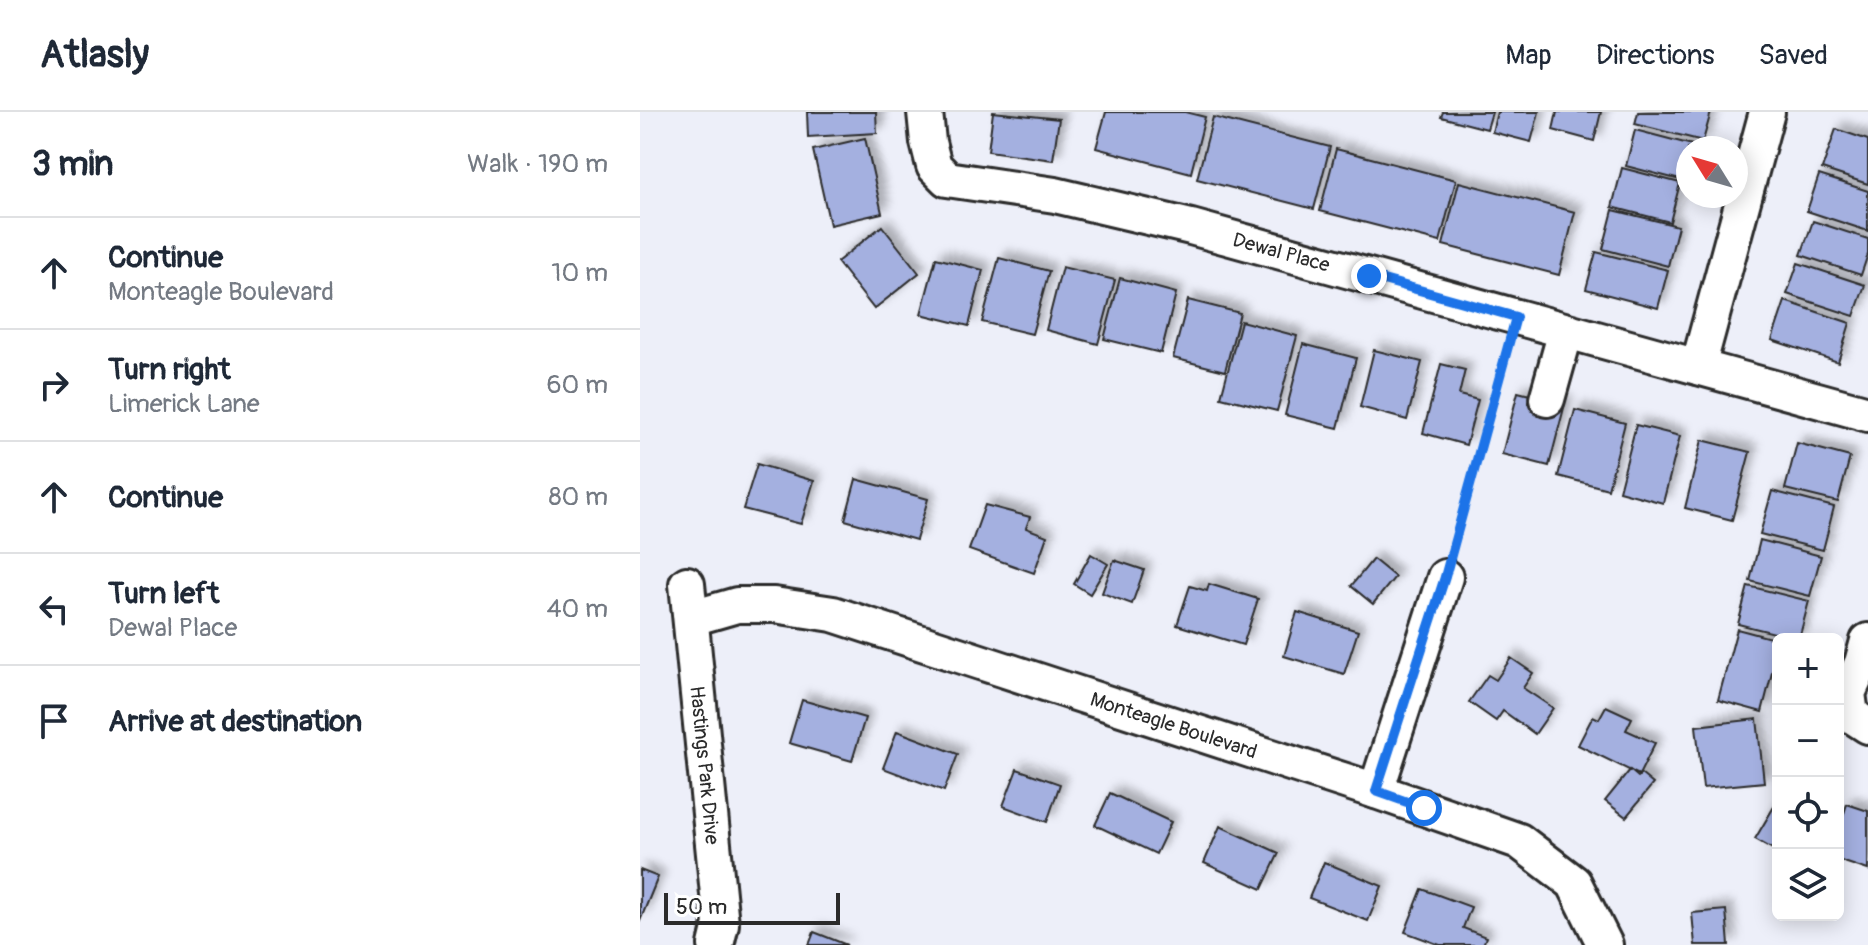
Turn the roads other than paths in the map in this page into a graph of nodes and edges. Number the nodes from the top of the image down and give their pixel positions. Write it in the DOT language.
graph roads {
  1 [pos="925,112"];
  2 [pos="1767,112"];
  3 [pos="1566,331"];
  4 [pos="1698,367"];
  5 [pos="1547,399"];
  6 [pos="1868,414"];
  7 [pos="1445,577"];
  8 [pos="687,584"];
  9 [pos="692,618"];
  10 [pos="1868,641"];
  11 [pos="1868,726"];
  12 [pos="1376,791"];
  13 [pos="716,945"];
  14 [pos="1605,945"];
  1 -- 3 [label="street, Dewal Place"];
  2 -- 4 [label="street"];
  3 -- 4 [label="street, Dewal Place"];
  3 -- 5 [label="street"];
  4 -- 6 [label="street, Dewal Place"];
  7 -- 12 [label="street"];
  8 -- 9 [label="street, Hastings Park Drive"];
  9 -- 12 [label="street, Monteagle Boulevard"];
  9 -- 13 [label="street, Hastings Park Drive"];
  10 -- 11 [label="street"];
  12 -- 14 [label="street, Monteagle Boulevard"];
}
